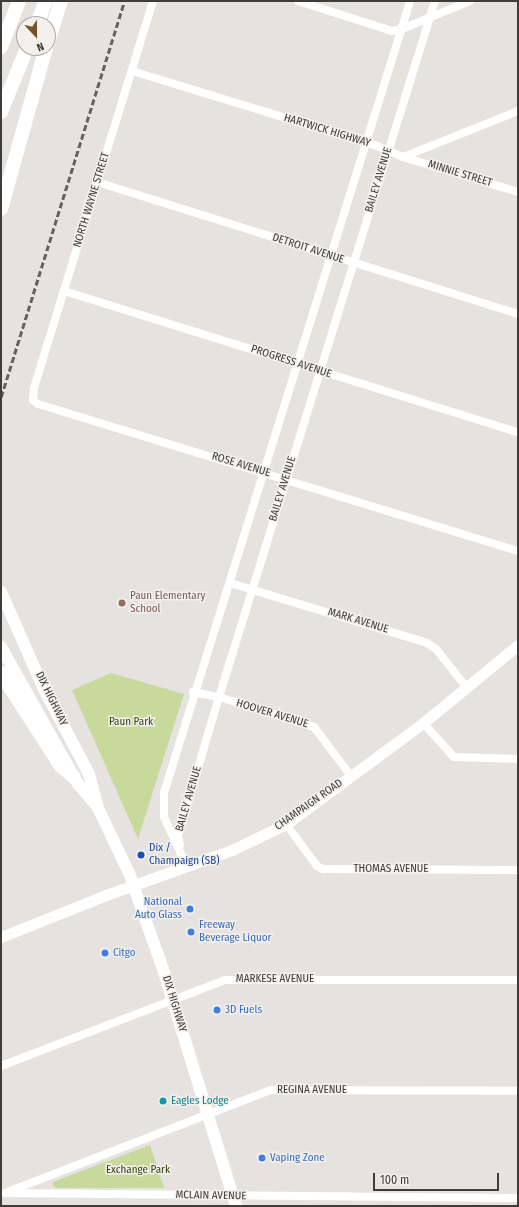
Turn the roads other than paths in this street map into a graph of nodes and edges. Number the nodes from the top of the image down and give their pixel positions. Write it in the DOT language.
graph roads {
  1 [pos="20,1"];
  2 [pos="46,1"];
  3 [pos="61,1"];
  4 [pos="153,1"];
  5 [pos="298,1"];
  6 [pos="410,1"];
  7 [pos="435,1"];
  8 [pos="470,1"];
  9 [pos="40,16"];
  10 [pos="56,17"];
  11 [pos="431,17"];
  12 [pos="402,29"];
  13 [pos="1,47"];
  14 [pos="24,56"];
  15 [pos="44,56"];
  16 [pos="132,70"];
  17 [pos="518,111"];
  18 [pos="1,112"];
  19 [pos="366,143"];
  20 [pos="388,151"];
  21 [pos="403,157"];
  22 [pos="98,182"];
  23 [pos="518,192"];
  24 [pos="1,209"];
  25 [pos="331,256"];
  26 [pos="353,263"];
  27 [pos="64,291"];
  28 [pos="518,314"];
  29 [pos="298,364"];
  30 [pos="320,370"];
  31 [pos="33,400"];
  32 [pos="518,432"];
  33 [pos="264,473"];
  34 [pos="286,479"];
  35 [pos="518,551"];
  36 [pos="230,583"];
  37 [pos="252,590"];
  38 [pos="1,592"];
  39 [pos="518,645"];
  40 [pos="1,647"];
  41 [pos="1,673"];
  42 [pos="467,688"];
  43 [pos="193,692"];
  44 [pos="219,698"];
  45 [pos="423,723"];
  46 [pos="518,759"];
  47 [pos="351,776"];
  48 [pos="74,777"];
  49 [pos="98,808"];
  50 [pos="286,824"];
  51 [pos="187,867"];
  52 [pos="518,870"];
  53 [pos="134,886"];
  54 [pos="1,938"];
  55 [pos="518,980"];
  56 [pos="172,1000"];
  57 [pos="1,1066"];
  58 [pos="518,1091"];
  59 [pos="207,1113"];
  60 [pos="3,1193"];
  61 [pos="518,1198"];
  62 [pos="234,1201"];
  1 -- 13 [label="highway"];
  2 -- 9 [label="highway"];
  3 -- 10 [label="highway"];
  4 -- 16 [label="street, NORTH WAYNE STREET"];
  5 -- 12 [label="street"];
  6 -- 12 [label="street, BAILEY AVENUE"];
  7 -- 11 [label="street, BAILEY AVENUE"];
  8 -- 11 [label="street"];
  11 -- 12 [label="street"];
  11 -- 20 [label="street, BAILEY AVENUE"];
  12 -- 19 [label="street, BAILEY AVENUE"];
  14 -- 18 [label="highway"];
  15 -- 24 [label="highway"];
  16 -- 19 [label="street, HARTWICK HIGHWAY"];
  16 -- 22 [label="street, NORTH WAYNE STREET"];
  17 -- 21 [label="street"];
  19 -- 20 [label="street, HARTWICK HIGHWAY"];
  19 -- 25 [label="street, BAILEY AVENUE"];
  20 -- 21 [label="street, HARTWICK HIGHWAY"];
  20 -- 26 [label="street, BAILEY AVENUE"];
  21 -- 23 [label="street, MINNIE STREET"];
  22 -- 25 [label="street, DETROIT AVENUE"];
  22 -- 27 [label="street, NORTH WAYNE STREET"];
  25 -- 26 [label="street, DETROIT AVENUE"];
  25 -- 29 [label="street, BAILEY AVENUE"];
  26 -- 28 [label="street, DETROIT AVENUE"];
  26 -- 30 [label="street, BAILEY AVENUE"];
  27 -- 29 [label="street, PROGRESS AVENUE"];
  27 -- 31 [label="street, NORTH WAYNE STREET"];
  29 -- 30 [label="street, PROGRESS AVENUE"];
  29 -- 33 [label="street, BAILEY AVENUE"];
  30 -- 32 [label="street, PROGRESS AVENUE"];
  30 -- 34 [label="street, BAILEY AVENUE"];
  31 -- 33 [label="street, ROSE AVENUE"];
  33 -- 34 [label="street, ROSE AVENUE"];
  33 -- 36 [label="street, BAILEY AVENUE"];
  34 -- 35 [label="street, ROSE AVENUE"];
  34 -- 37 [label="street, BAILEY AVENUE"];
  36 -- 37 [label="street, MARK AVENUE"];
  36 -- 43 [label="street, BAILEY AVENUE"];
  37 -- 42 [label="street, MARK AVENUE"];
  37 -- 44 [label="street, BAILEY AVENUE"];
  38 -- 49 [label="main road, DIX HIGHWAY"];
  39 -- 42 [label="street, CHAMPAIGN ROAD"];
  40 -- 48 [label="main road, DIX HIGHWAY"];
  41 -- 48 [label="highway"];
  42 -- 45 [label="street, CHAMPAIGN ROAD"];
  43 -- 44 [label="street, HOOVER AVENUE"];
  43 -- 51 [label="street, BAILEY AVENUE"];
  44 -- 47 [label="street, HOOVER AVENUE"];
  44 -- 51 [label="street, BAILEY AVENUE"];
  45 -- 46 [label="street"];
  45 -- 47 [label="street, CHAMPAIGN ROAD"];
  47 -- 50 [label="street, CHAMPAIGN ROAD"];
  48 -- 49 [label="main road, DIX HIGHWAY"];
  49 -- 53 [label="main road, DIX HIGHWAY"];
  50 -- 51 [label="street, CHAMPAIGN ROAD"];
  50 -- 52 [label="street, THOMAS AVENUE"];
  51 -- 53 [label="street, CHAMPAIGN ROAD"];
  53 -- 54 [label="street, CHAMPAIGN ROAD"];
  53 -- 56 [label="main road, DIX HIGHWAY"];
  55 -- 56 [label="street, MARKESE AVENUE"];
  56 -- 57 [label="street, MARKESE AVENUE"];
  56 -- 59 [label="main road, DIX HIGHWAY"];
  58 -- 59 [label="street, REGINA AVENUE"];
  59 -- 60 [label="street, REGINA AVENUE"];
  59 -- 62 [label="main road, DIX HIGHWAY"];
  60 -- 62 [label="street, MCLAIN AVENUE"];
  61 -- 62 [label="street, MCLAIN AVENUE"];
}
